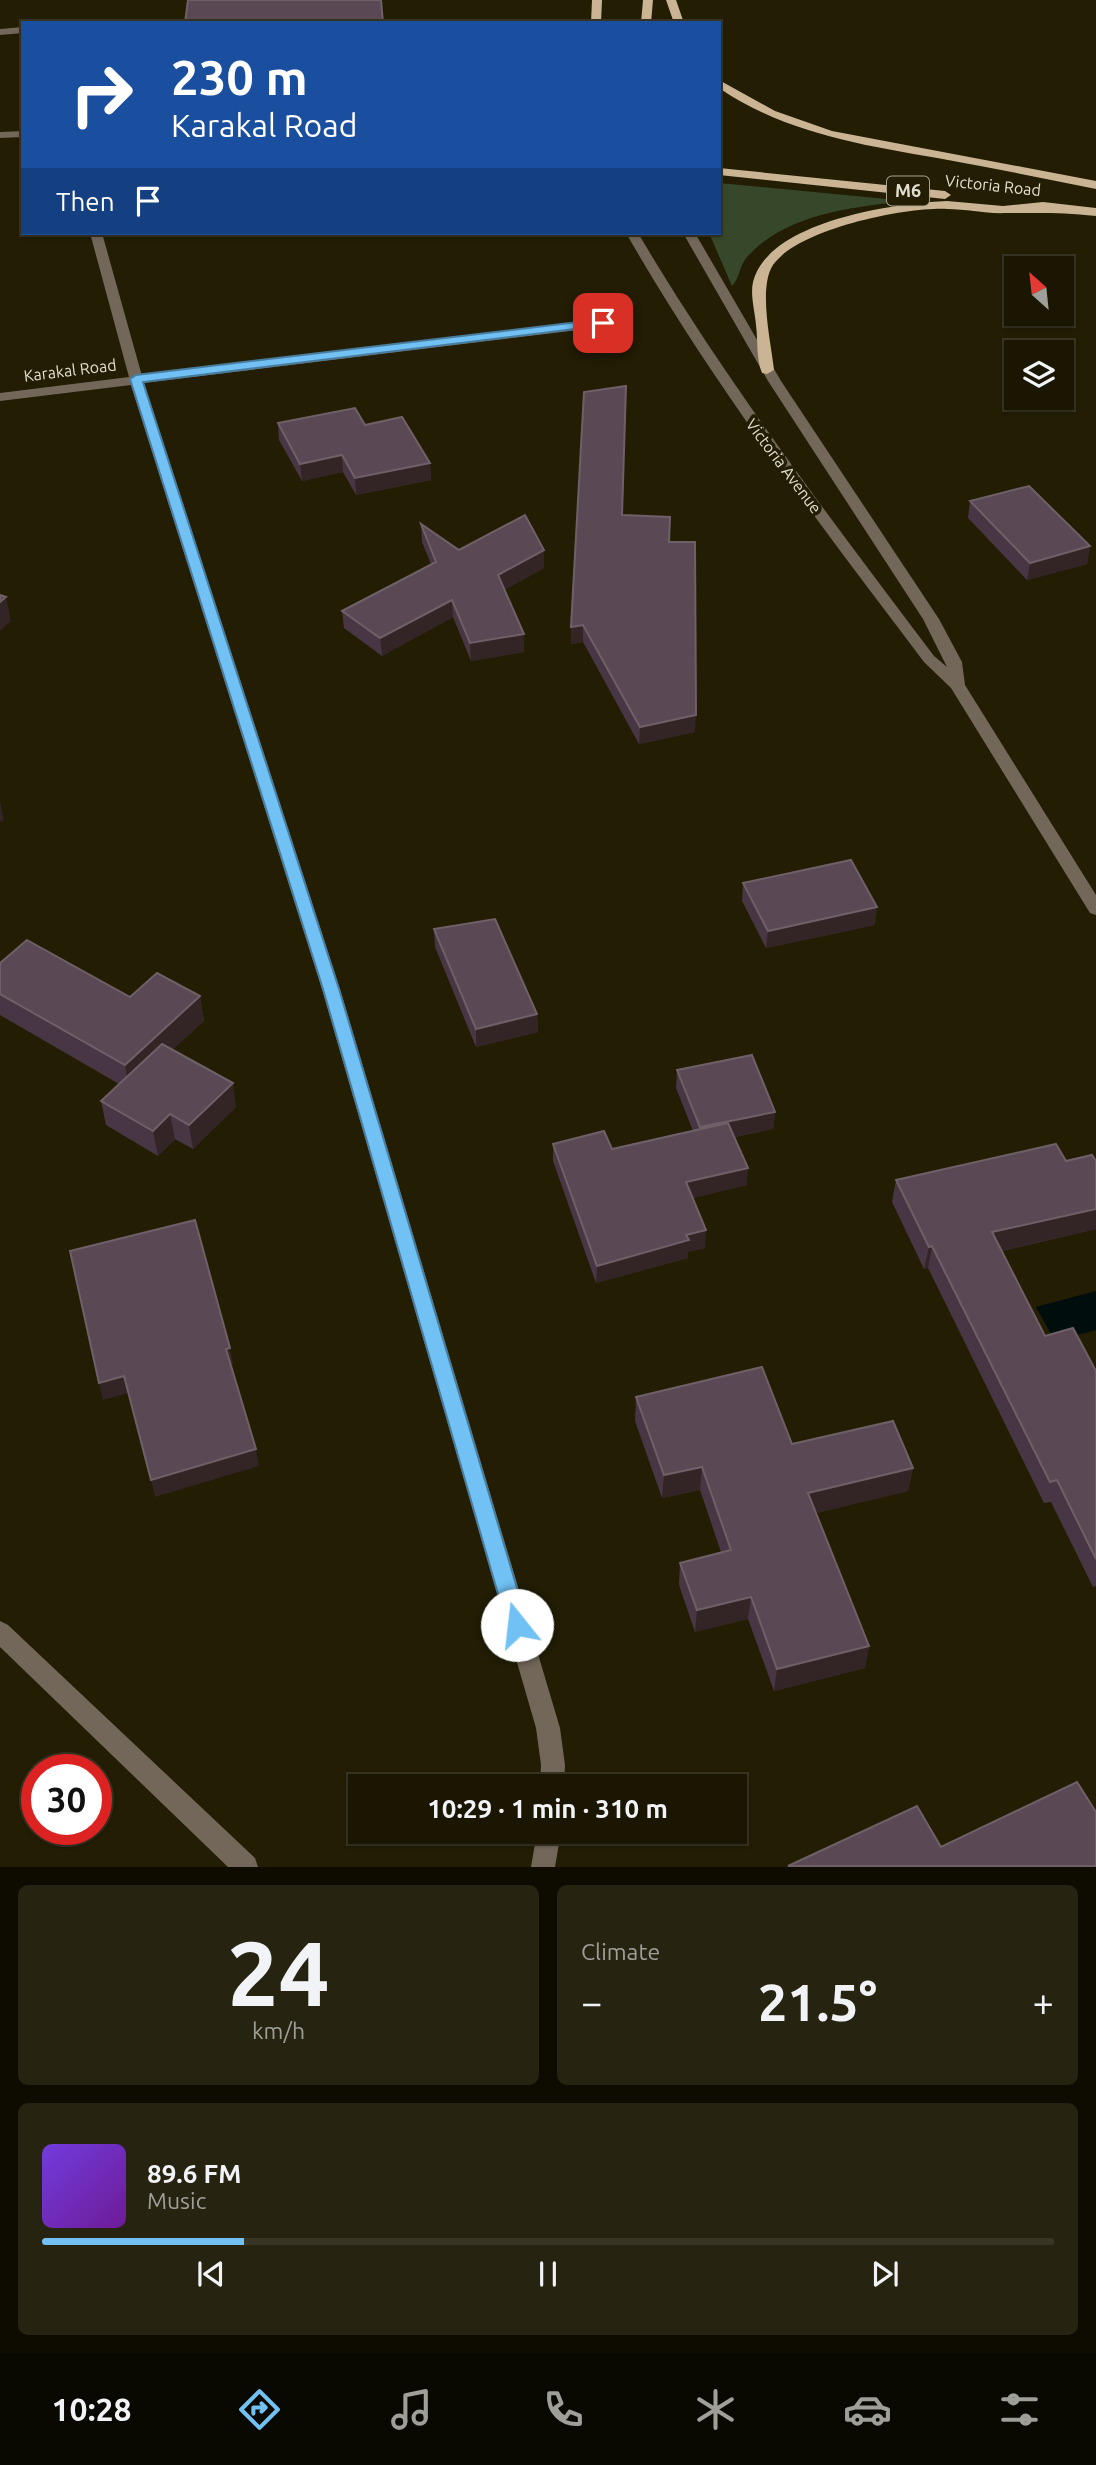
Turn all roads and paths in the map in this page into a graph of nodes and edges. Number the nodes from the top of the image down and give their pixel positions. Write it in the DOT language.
graph roads {
  1 [pos="597,0"];
  2 [pos="648,0"];
  3 [pos="671,0"];
  4 [pos="596,21"];
  5 [pos="646,21"];
  6 [pos="678,21"];
  7 [pos="21,30"];
  8 [pos="0,32"];
  9 [pos="721,84"];
  10 [pos="21,134"];
  11 [pos="0,135"];
  12 [pos="721,171"];
  13 [pos="1096,185"];
  14 [pos="1053,207"];
  15 [pos="1096,212"];
  16 [pos="97,235"];
  17 [pos="633,235"];
  18 [pos="690,235"];
  19 [pos="603,323"];
  20 [pos="766,370"];
  21 [pos="136,379"];
  22 [pos="0,397"];
  23 [pos="957,685"];
  24 [pos="1096,909"];
  25 [pos="0,1632"];
  26 [pos="553,1774"];
  27 [pos="547,1844"];
  28 [pos="246,1867"];
  29 [pos="543,1867"];
  1 -- 4 [label="main road"];
  2 -- 5 [label="main road"];
  3 -- 6 [label="main road"];
  7 -- 8 [label="street"];
  9 -- 13 [label="main road"];
  10 -- 11 [label="street"];
  12 -- 14 [label="main road, Victoria Road / M6"];
  14 -- 15 [label="main road, Victoria Road / M6"];
  14 -- 20 [label="main road"];
  16 -- 21 [label="street"];
  17 -- 23 [label="street, Victoria Avenue"];
  18 -- 20 [label="street, Victoria Avenue"];
  19 -- 21 [label="street, Karakal Road"];
  20 -- 23 [label="street, Victoria Avenue"];
  21 -- 22 [label="street, Karakal Road"];
  21 -- 26 [label="street"];
  23 -- 24 [label="street, Victoria Avenue"];
  25 -- 28 [label="street"];
  27 -- 29 [label="street"];
}
